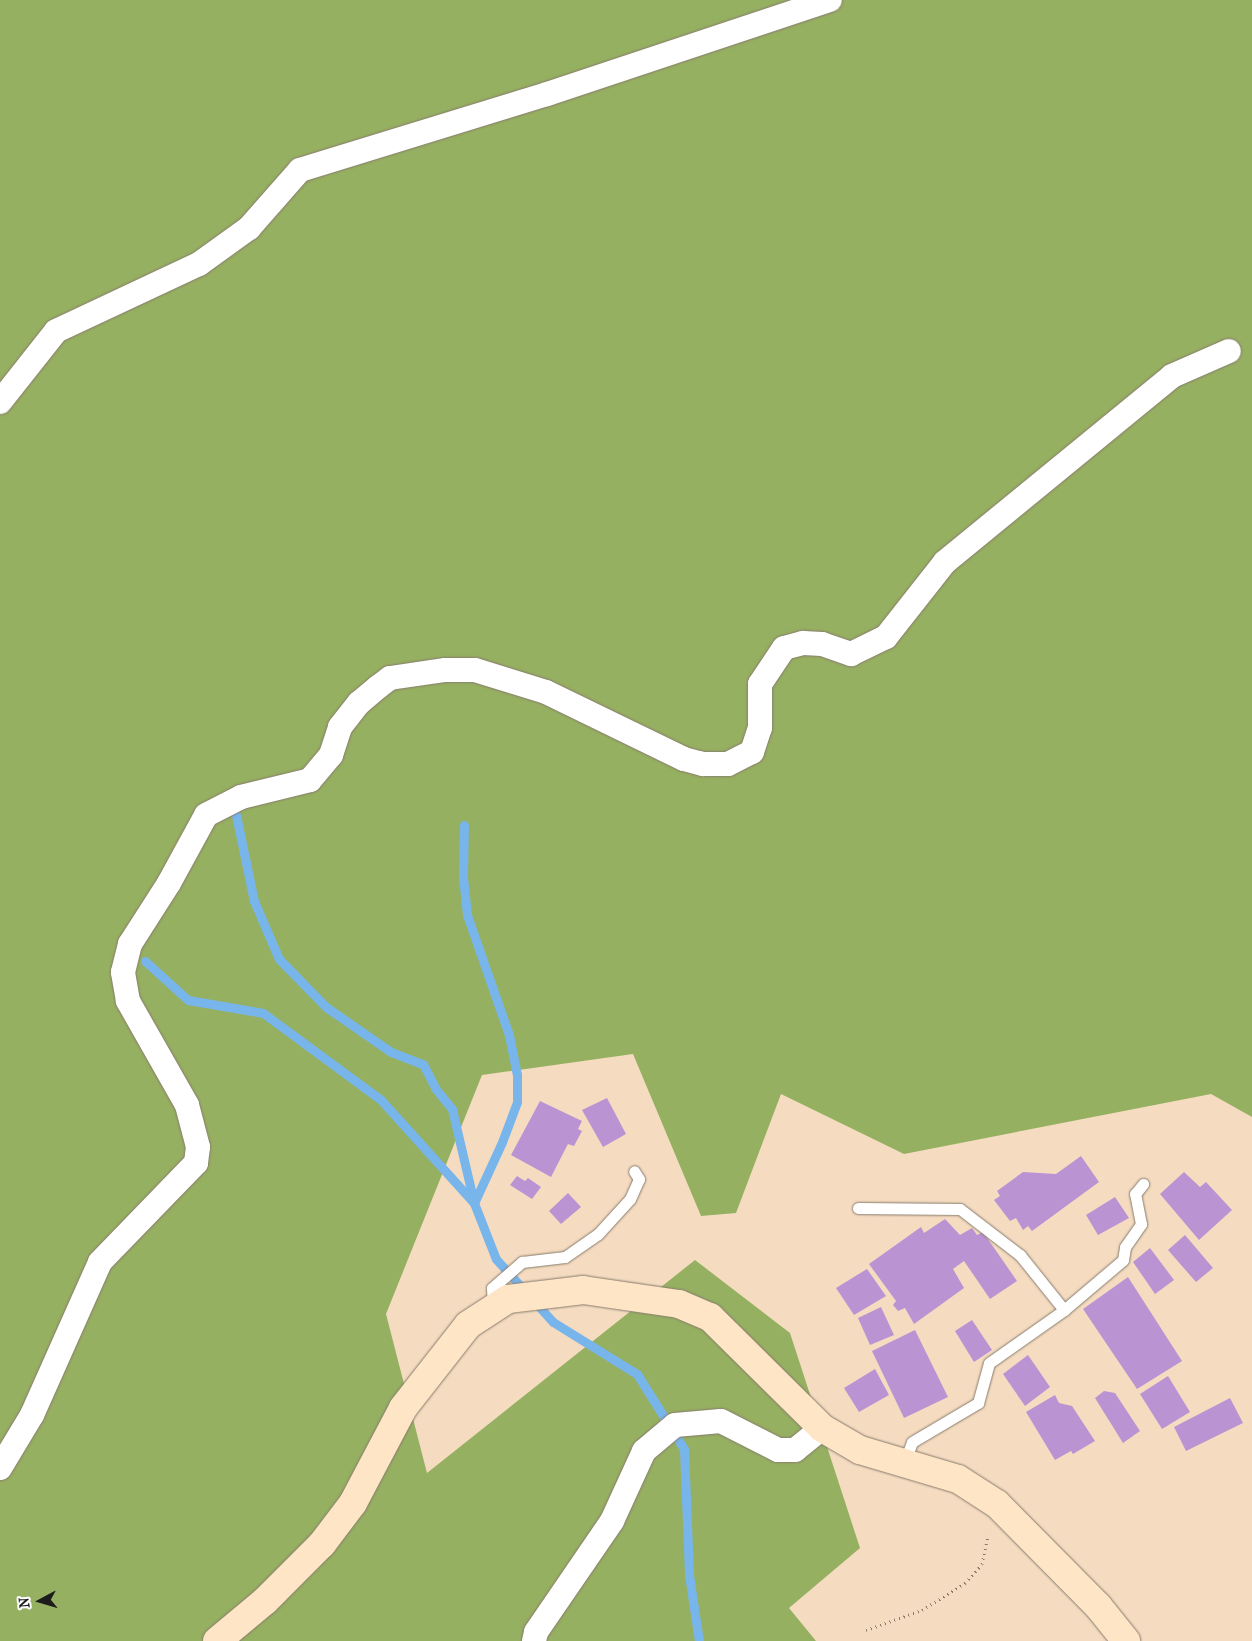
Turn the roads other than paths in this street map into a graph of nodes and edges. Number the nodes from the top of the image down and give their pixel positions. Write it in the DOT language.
graph roads {
  1 [pos="830,0"];
  2 [pos="1229,351"];
  3 [pos="0,402"];
  4 [pos="634,1171"];
  5 [pos="1143,1184"];
  6 [pos="858,1208"];
  7 [pos="493,1309"];
  8 [pos="1064,1310"];
  9 [pos="822,1428"];
  10 [pos="904,1464"];
  11 [pos="0,1468"];
  12 [pos="216,1641"];
  13 [pos="534,1641"];
  14 [pos="1126,1641"];
  1 -- 3 [label="street"];
  2 -- 11 [label="street"];
  4 -- 7 [label="lane"];
  5 -- 8 [label="lane"];
  6 -- 8 [label="lane"];
  7 -- 9 [label="street"];
  7 -- 12 [label="street"];
  8 -- 10 [label="lane"];
  9 -- 10 [label="street"];
  9 -- 13 [label="street"];
  10 -- 14 [label="street"];
}
